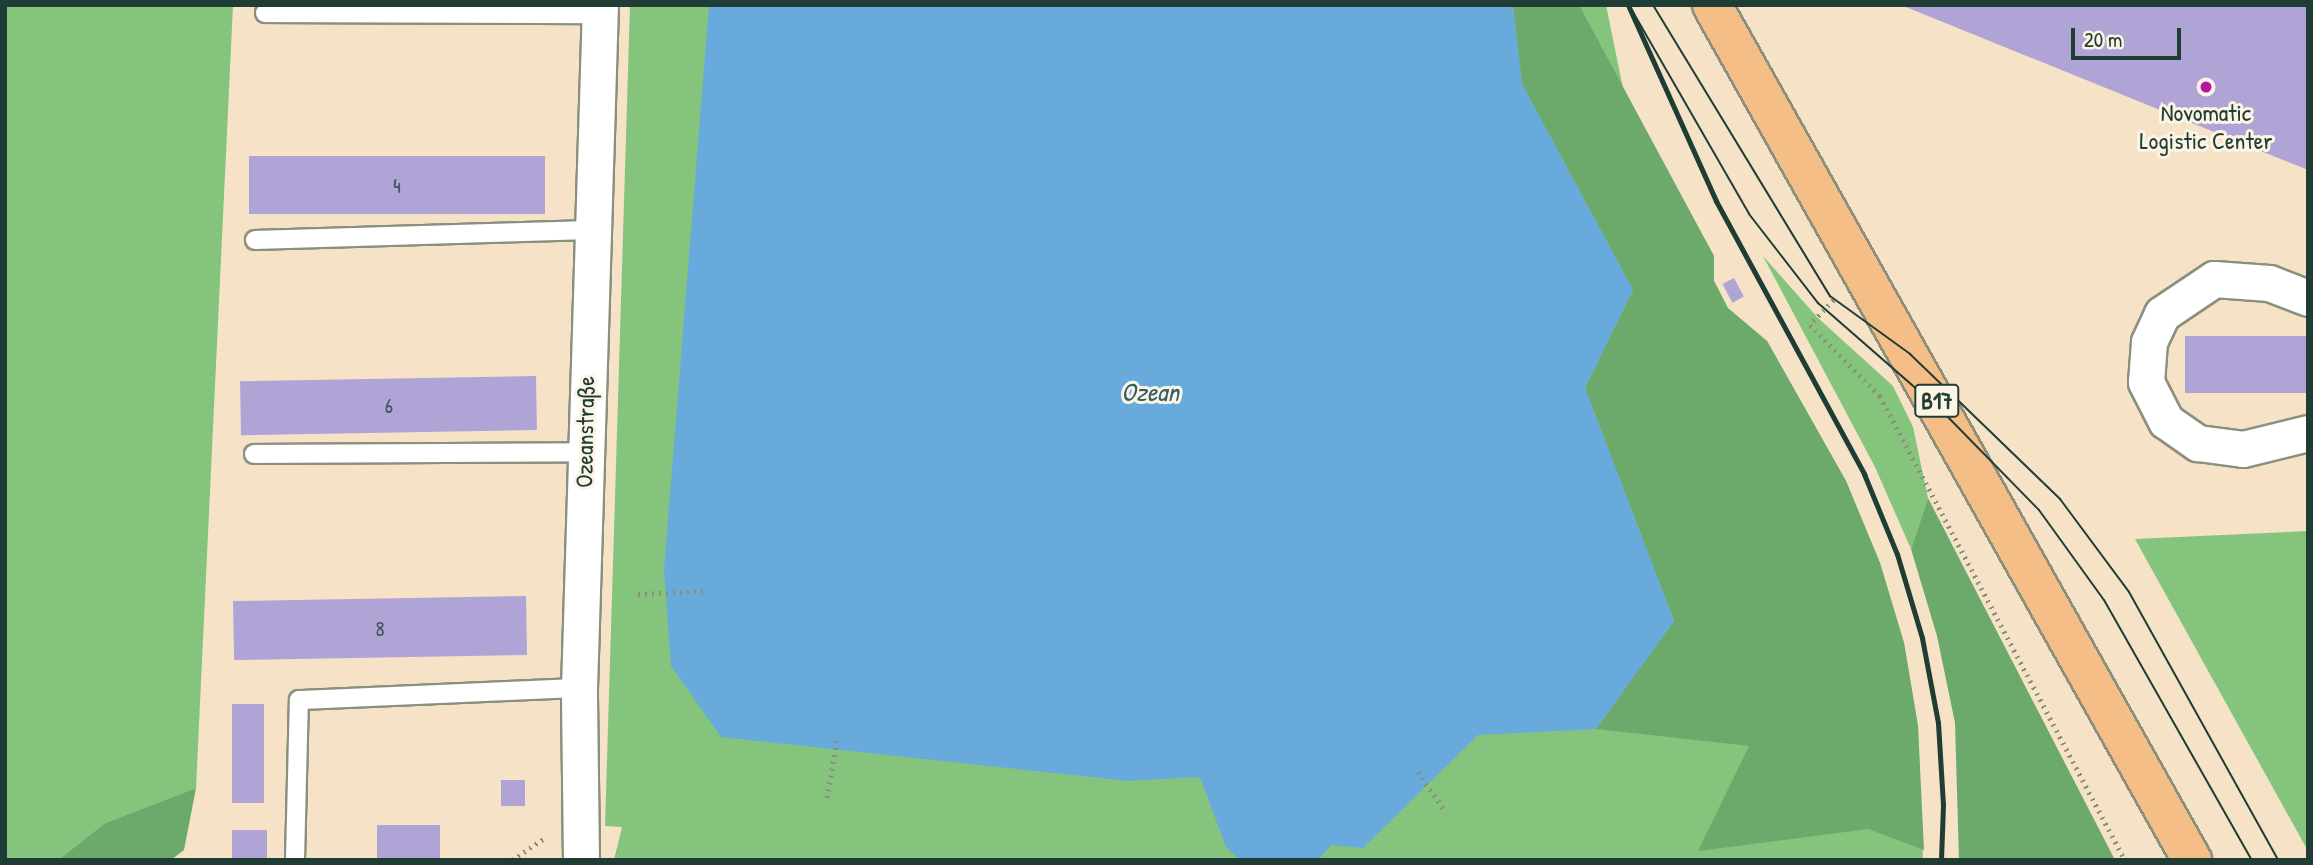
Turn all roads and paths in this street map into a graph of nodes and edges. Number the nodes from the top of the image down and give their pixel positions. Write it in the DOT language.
graph roads {
  1 [pos="1712,5"];
  2 [pos="600,10"];
  3 [pos="265,13"];
  4 [pos="590,230"];
  5 [pos="255,240"];
  6 [pos="1839,295"];
  7 [pos="2308,298"];
  8 [pos="2308,433"];
  9 [pos="585,452"];
  10 [pos="254,454"];
  11 [pos="703,591"];
  12 [pos="638,594"];
  13 [pos="579,688"];
  14 [pos="837,737"];
  15 [pos="1418,772"];
  16 [pos="827,798"];
  17 [pos="1446,813"];
  18 [pos="295,860"];
  19 [pos="581,860"];
  20 [pos="2125,860"];
  21 [pos="2192,860"];
  1 -- 21 [label="main road, B17"];
  2 -- 3 [label="lane"];
  2 -- 4 [label="street, Ozeanstraße"];
  4 -- 5 [label="lane"];
  4 -- 9 [label="street, Ozeanstraße"];
  6 -- 20 [label="path"];
  7 -- 8 [label="street"];
  9 -- 10 [label="lane"];
  9 -- 13 [label="street, Ozeanstraße"];
  11 -- 12 [label="path"];
  13 -- 18 [label="lane"];
  13 -- 19 [label="street, Ozeanstraße"];
  14 -- 16 [label="path"];
  15 -- 17 [label="path"];
}
